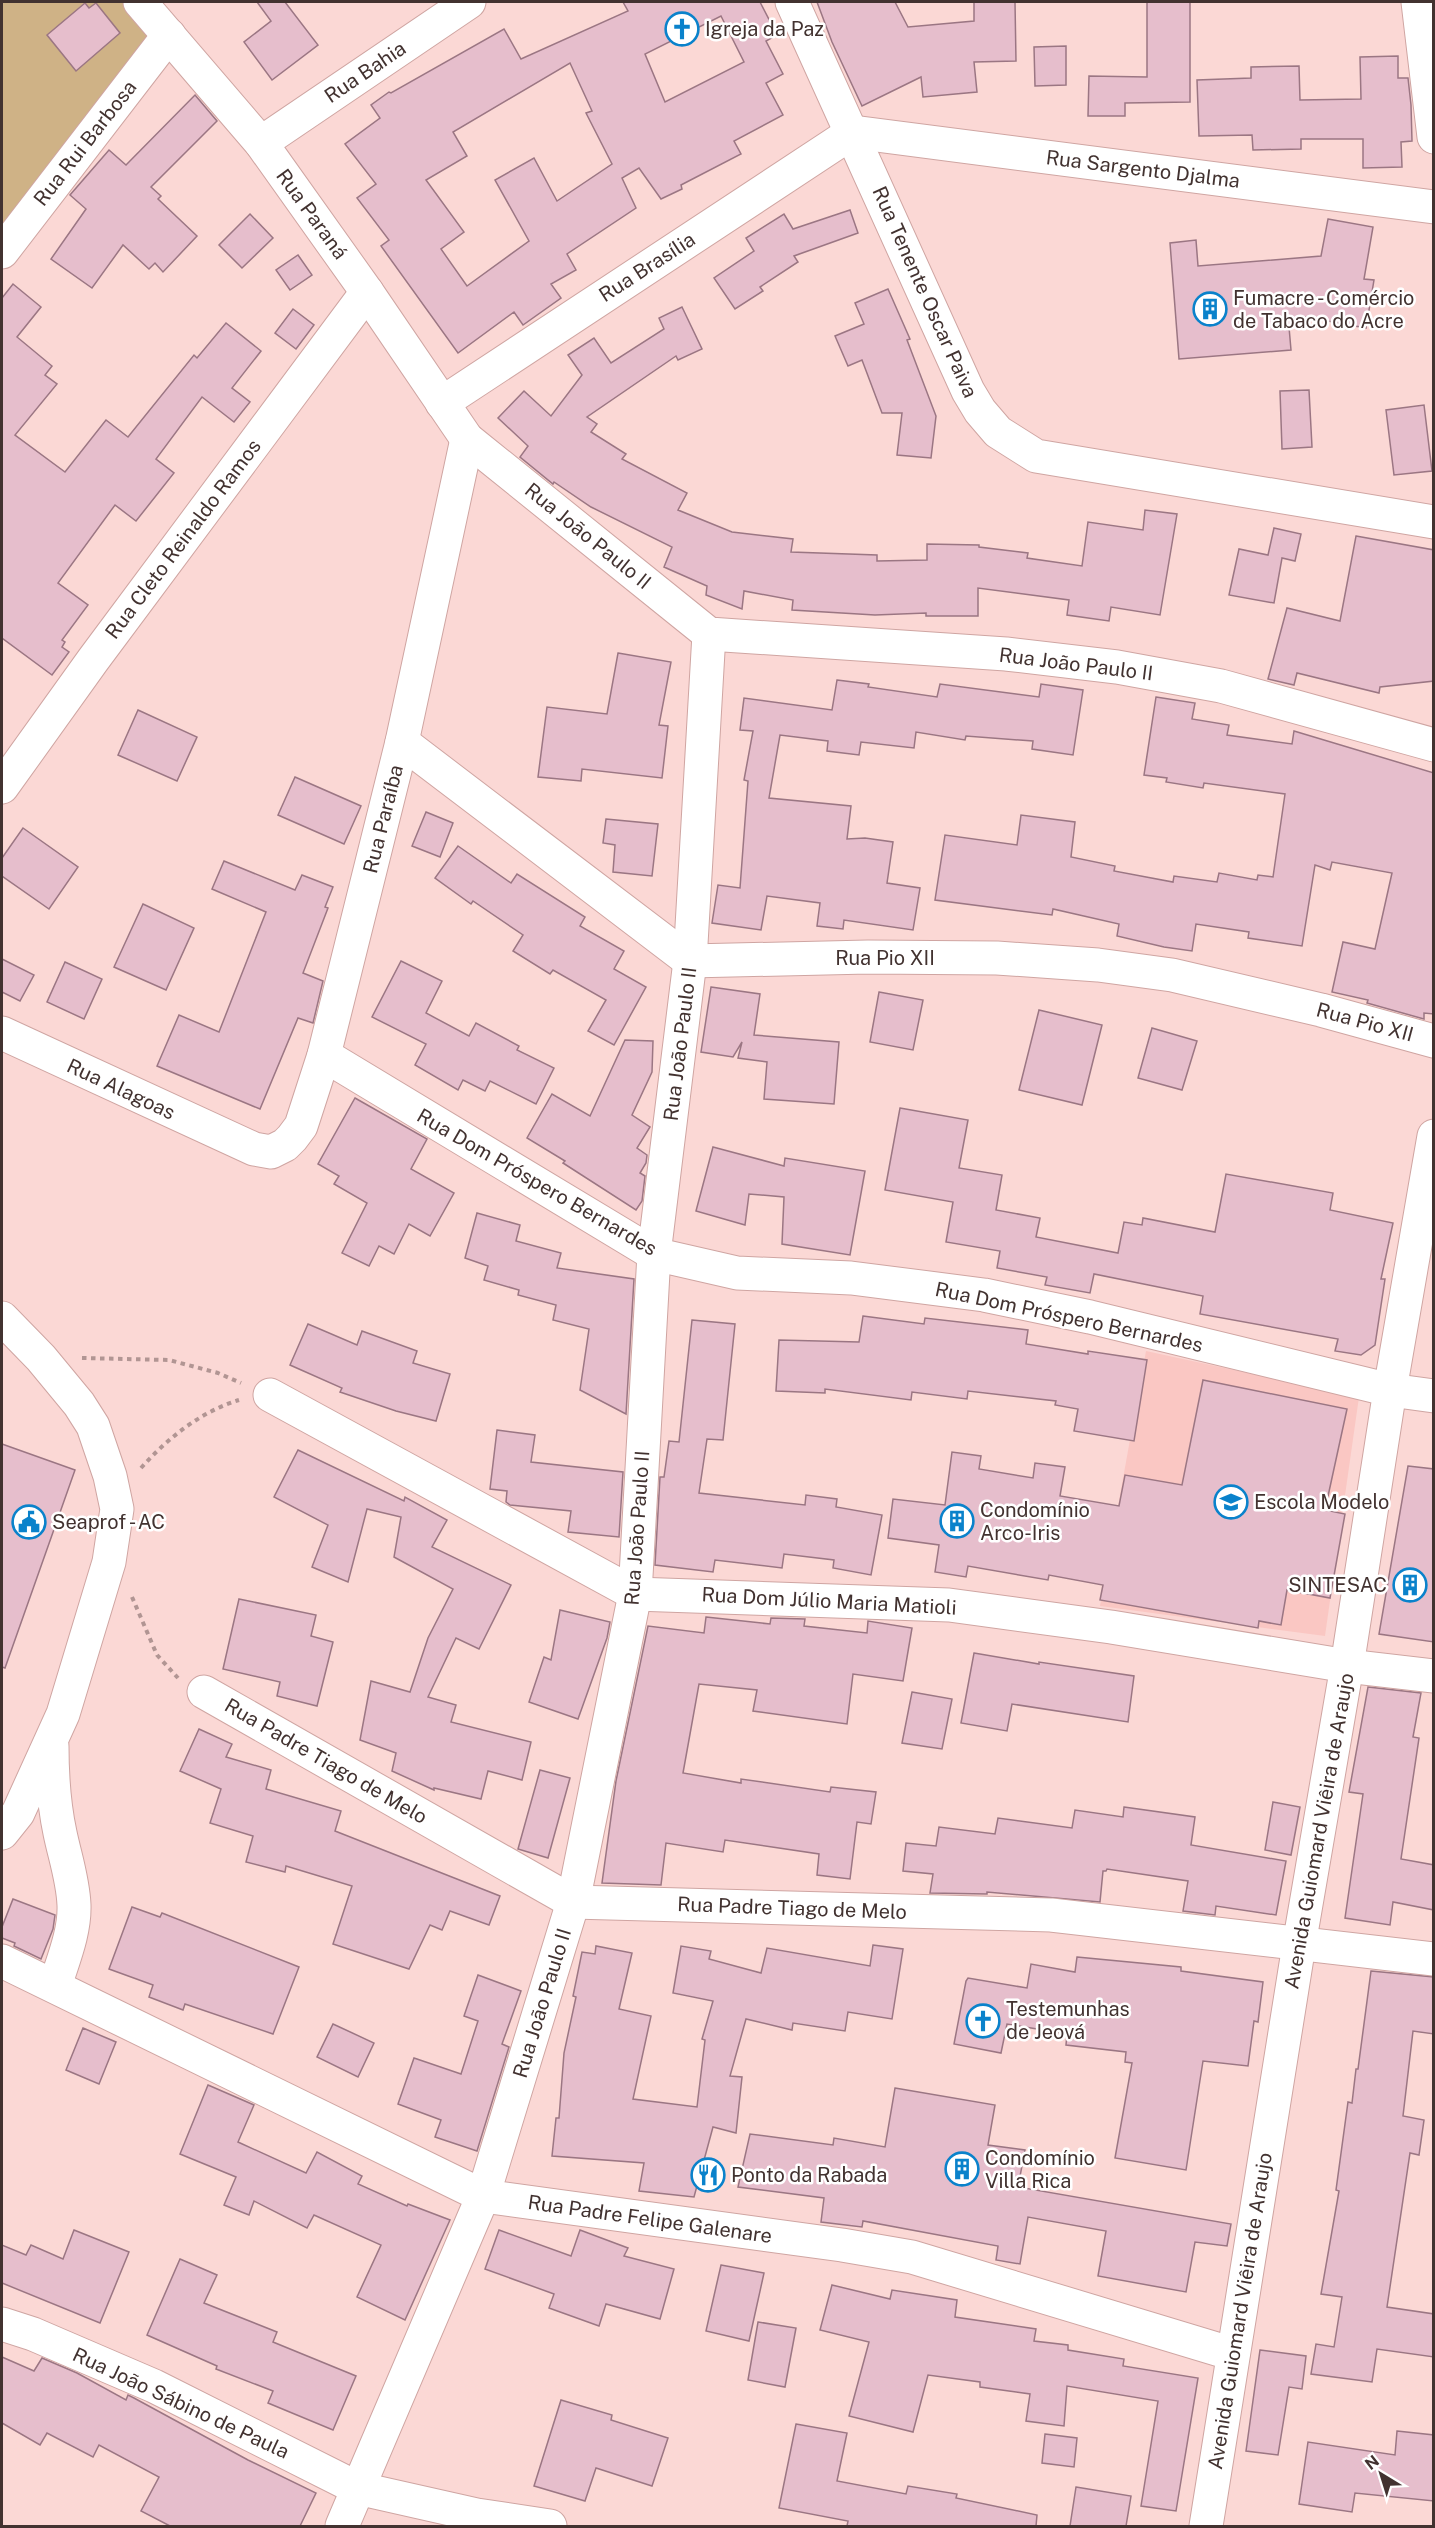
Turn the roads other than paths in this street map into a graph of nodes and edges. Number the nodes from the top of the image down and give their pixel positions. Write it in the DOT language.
graph roads {
  1 [pos="140,2"];
  2 [pos="468,2"];
  3 [pos="792,2"];
  4 [pos="1418,2"];
  5 [pos="169,35"];
  6 [pos="853,132"];
  7 [pos="1434,137"];
  8 [pos="261,142"];
  9 [pos="1434,207"];
  10 [pos="2,252"];
  11 [pos="367,292"];
  12 [pos="442,403"];
  13 [pos="467,439"];
  14 [pos="1434,522"];
  15 [pos="709,634"];
  16 [pos="402,742"];
  17 [pos="1434,745"];
  18 [pos="2,787"];
  19 [pos="690,961"];
  20 [pos="2,1033"];
  21 [pos="1434,1041"];
  22 [pos="324,1056"];
  23 [pos="1434,1136"];
  24 [pos="241,1144"];
  25 [pos="654,1254"];
  26 [pos="2,1318"];
  27 [pos="1390,1390"];
  28 [pos="270,1395"];
  29 [pos="1434,1396"];
  30 [pos="635,1593"];
  31 [pos="1347,1666"];
  32 [pos="1434,1676"];
  33 [pos="204,1692"];
  34 [pos="52,1740"];
  35 [pos="2,1833"];
  36 [pos="573,1902"];
  37 [pos="1299,1945"];
  38 [pos="1434,1959"];
  39 [pos="2,1961"];
  40 [pos="55,1986"];
  41 [pos="483,2196"];
  42 [pos="2,2324"];
  43 [pos="1233,2354"];
  44 [pos="357,2488"];
  45 [pos="342,2526"];
  46 [pos="550,2526"];
  47 [pos="1206,2526"];
  1 -- 5 [label="street, Rua Paraná"];
  2 -- 8 [label="street, Rua Bahia"];
  3 -- 6 [label="street, Rua Tenente Oscar Paiva"];
  4 -- 7 [label="street"];
  5 -- 8 [label="street, Rua Paraná"];
  5 -- 10 [label="street, Rua Rui Barbosa"];
  6 -- 9 [label="street, Rua Sargento Djalma"];
  6 -- 12 [label="street, Rua Brasília"];
  6 -- 14 [label="street, Rua Tenente Oscar Paiva"];
  8 -- 11 [label="street, Rua Paraná"];
  11 -- 12 [label="street, Rua Paraná"];
  11 -- 18 [label="street, Rua Cleto Reinaldo Ramos"];
  12 -- 13 [label="street, Rua Paraná"];
  13 -- 15 [label="street, Rua João Paulo II"];
  13 -- 16 [label="street, Rua Paraíba"];
  15 -- 17 [label="street, Rua João Paulo II"];
  15 -- 19 [label="street, Rua João Paulo II"];
  16 -- 19 [label="street"];
  16 -- 22 [label="street, Rua Paraíba"];
  19 -- 21 [label="street, Rua Pio XII"];
  19 -- 25 [label="street, Rua João Paulo II"];
  20 -- 24 [label="street, Rua Alagoas"];
  22 -- 24 [label="street, Rua Paraíba"];
  22 -- 25 [label="street, Rua Dom Próspero Bernardes"];
  23 -- 27 [label="street, Avenida Guiomard Viêira de Araujo"];
  25 -- 27 [label="street, Rua Dom Próspero Bernardes"];
  25 -- 30 [label="street, Rua João Paulo II"];
  26 -- 34 [label="street"];
  27 -- 29 [label="street, Rua Dom Próspero Bernardes"];
  27 -- 31 [label="street, Avenida Guiomard Viêira de Araujo"];
  28 -- 30 [label="street, Rua Dom Júlio Maria Matioli"];
  30 -- 31 [label="street, Rua Dom Júlio Maria Matioli"];
  30 -- 36 [label="street, Rua João Paulo II"];
  31 -- 32 [label="street, Rua Dom Júlio Maria Matioli"];
  31 -- 37 [label="street, Avenida Guiomard Viêira de Araujo"];
  33 -- 36 [label="street, Rua Padre Tiago de Melo"];
  34 -- 35 [label="street"];
  34 -- 40 [label="street"];
  36 -- 37 [label="street, Rua Padre Tiago de Melo"];
  36 -- 41 [label="street, Rua João Paulo II"];
  37 -- 38 [label="street, Rua Padre Tiago de Melo"];
  37 -- 43 [label="street, Avenida Guiomard Viêira de Araujo"];
  39 -- 40 [label="street, Rua Padre Felipe Galenare"];
  40 -- 41 [label="street, Rua Padre Felipe Galenare"];
  41 -- 43 [label="street, Rua Padre Felipe Galenare"];
  41 -- 44 [label="street, Rua João Paulo II"];
  42 -- 44 [label="street, Rua João Sábino de Paula"];
  43 -- 47 [label="street, Avenida Guiomard Viêira de Araujo"];
  44 -- 45 [label="street, Rua João Paulo II"];
  44 -- 46 [label="street, Rua João Sábino de Paula"];
}
